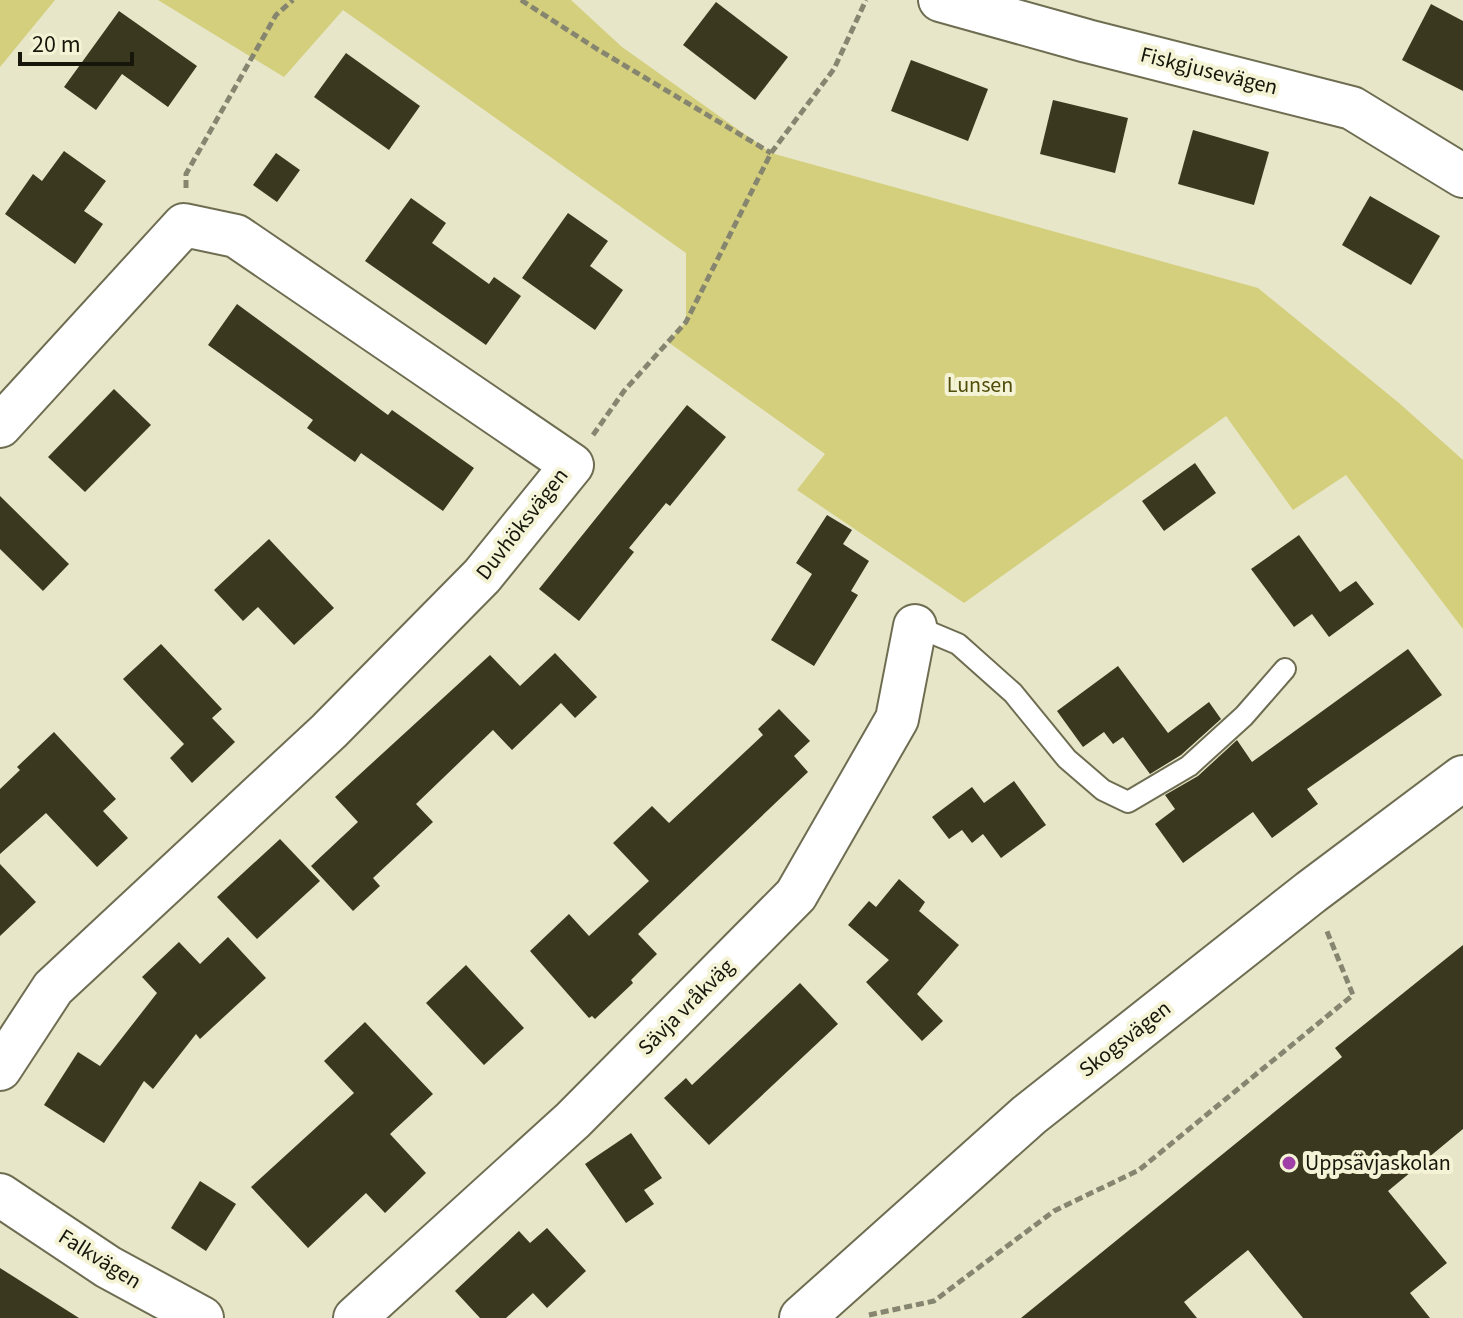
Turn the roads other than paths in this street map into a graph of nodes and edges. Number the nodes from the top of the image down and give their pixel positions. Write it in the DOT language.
graph roads {
  1 [pos="940,0"];
  2 [pos="1463,176"];
  3 [pos="0,426"];
  4 [pos="915,626"];
  5 [pos="1285,669"];
  6 [pos="1463,778"];
  7 [pos="0,1069"];
  8 [pos="0,1195"];
  9 [pos="202,1318"];
  10 [pos="355,1318"];
  11 [pos="802,1318"];
  1 -- 2 [label="street, Fiskgjusevägen"];
  3 -- 7 [label="street, Duvhöksvägen"];
  4 -- 5 [label="lane"];
  4 -- 10 [label="street, Sävja vråkväg"];
  6 -- 11 [label="street, Skogsvägen"];
  8 -- 9 [label="street, Falkvägen"];
}
